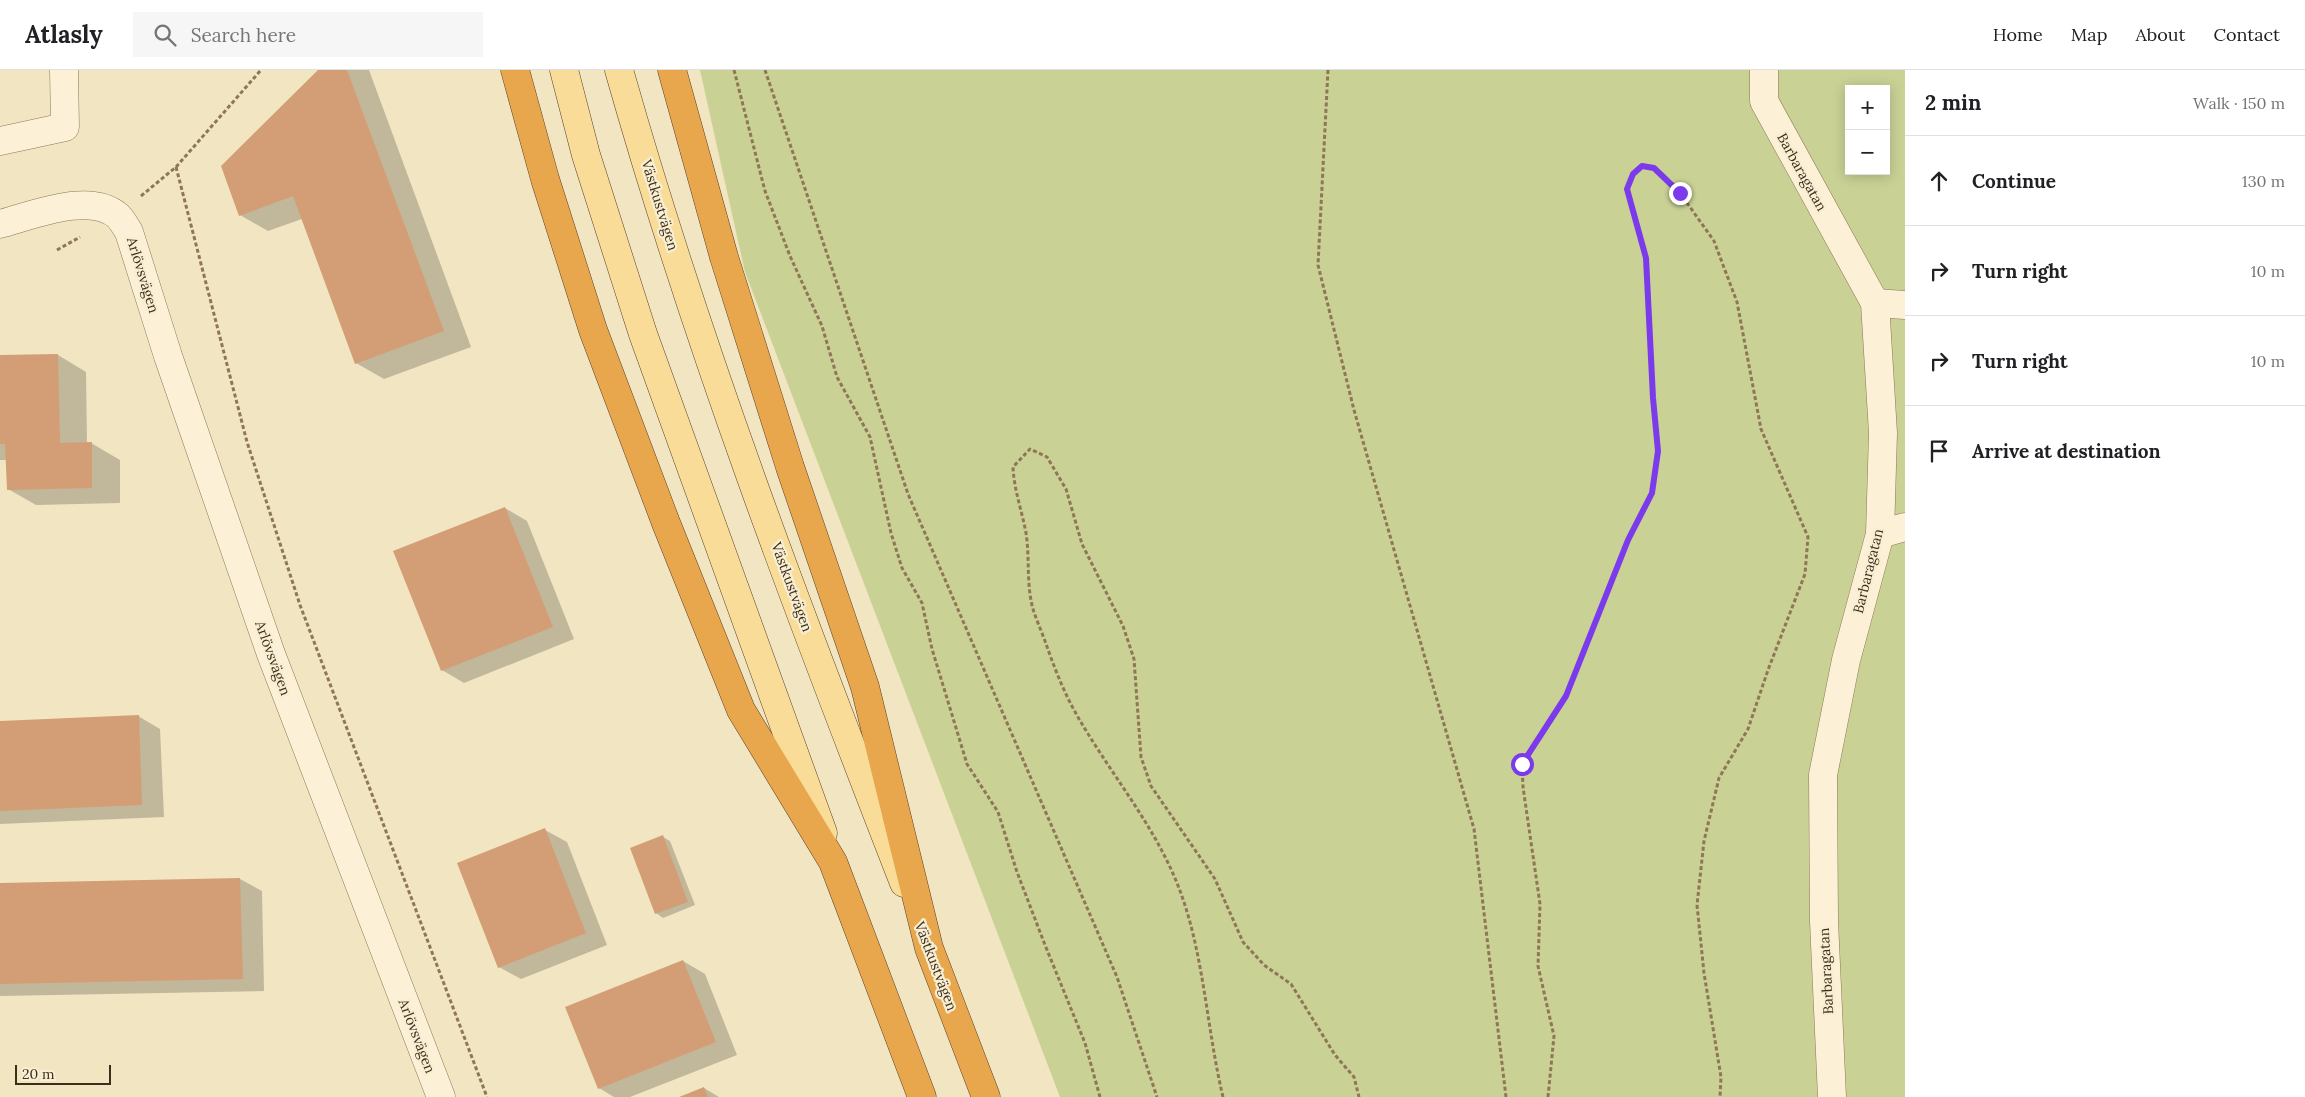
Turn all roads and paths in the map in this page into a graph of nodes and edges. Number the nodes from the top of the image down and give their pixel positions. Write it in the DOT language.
graph roads {
  1 [pos="64,70"];
  2 [pos="261,70"];
  3 [pos="515,70"];
  4 [pos="564,70"];
  5 [pos="619,70"];
  6 [pos="672,70"];
  7 [pos="734,70"];
  8 [pos="764,70"];
  9 [pos="1328,70"];
  10 [pos="1764,70"];
  11 [pos="0,142"];
  12 [pos="176,168"];
  13 [pos="118,216"];
  14 [pos="0,224"];
  15 [pos="1875,303"];
  16 [pos="1905,305"];
  17 [pos="1892,531"];
  18 [pos="833,862"];
  19 [pos="929,948"];
  20 [pos="441,1097"];
  21 [pos="487,1097"];
  22 [pos="922,1097"];
  23 [pos="986,1097"];
  24 [pos="1100,1097"];
  25 [pos="1157,1097"];
  26 [pos="1223,1097"];
  27 [pos="1358,1097"];
  28 [pos="1506,1097"];
  29 [pos="1548,1097"];
  30 [pos="1720,1097"];
  31 [pos="1832,1097"];
  1 -- 11 [label="street"];
  2 -- 12 [label="path"];
  3 -- 18 [label="highway"];
  4 -- 18 [label="main road"];
  5 -- 19 [label="main road, Västkustvägen"];
  6 -- 19 [label="highway"];
  7 -- 24 [label="path"];
  8 -- 25 [label="path"];
  9 -- 28 [label="path"];
  10 -- 15 [label="street, Barbaragatan"];
  12 -- 13 [label="path"];
  12 -- 21 [label="path"];
  13 -- 14 [label="street"];
  13 -- 20 [label="street, Arlövsvägen"];
  15 -- 16 [label="street"];
  15 -- 17 [label="street, Barbaragatan"];
  17 -- 31 [label="street, Barbaragatan"];
  18 -- 22 [label="highway"];
  19 -- 23 [label="highway, Västkustvägen"];
  26 -- 27 [label="path"];
  29 -- 30 [label="path"];
}
